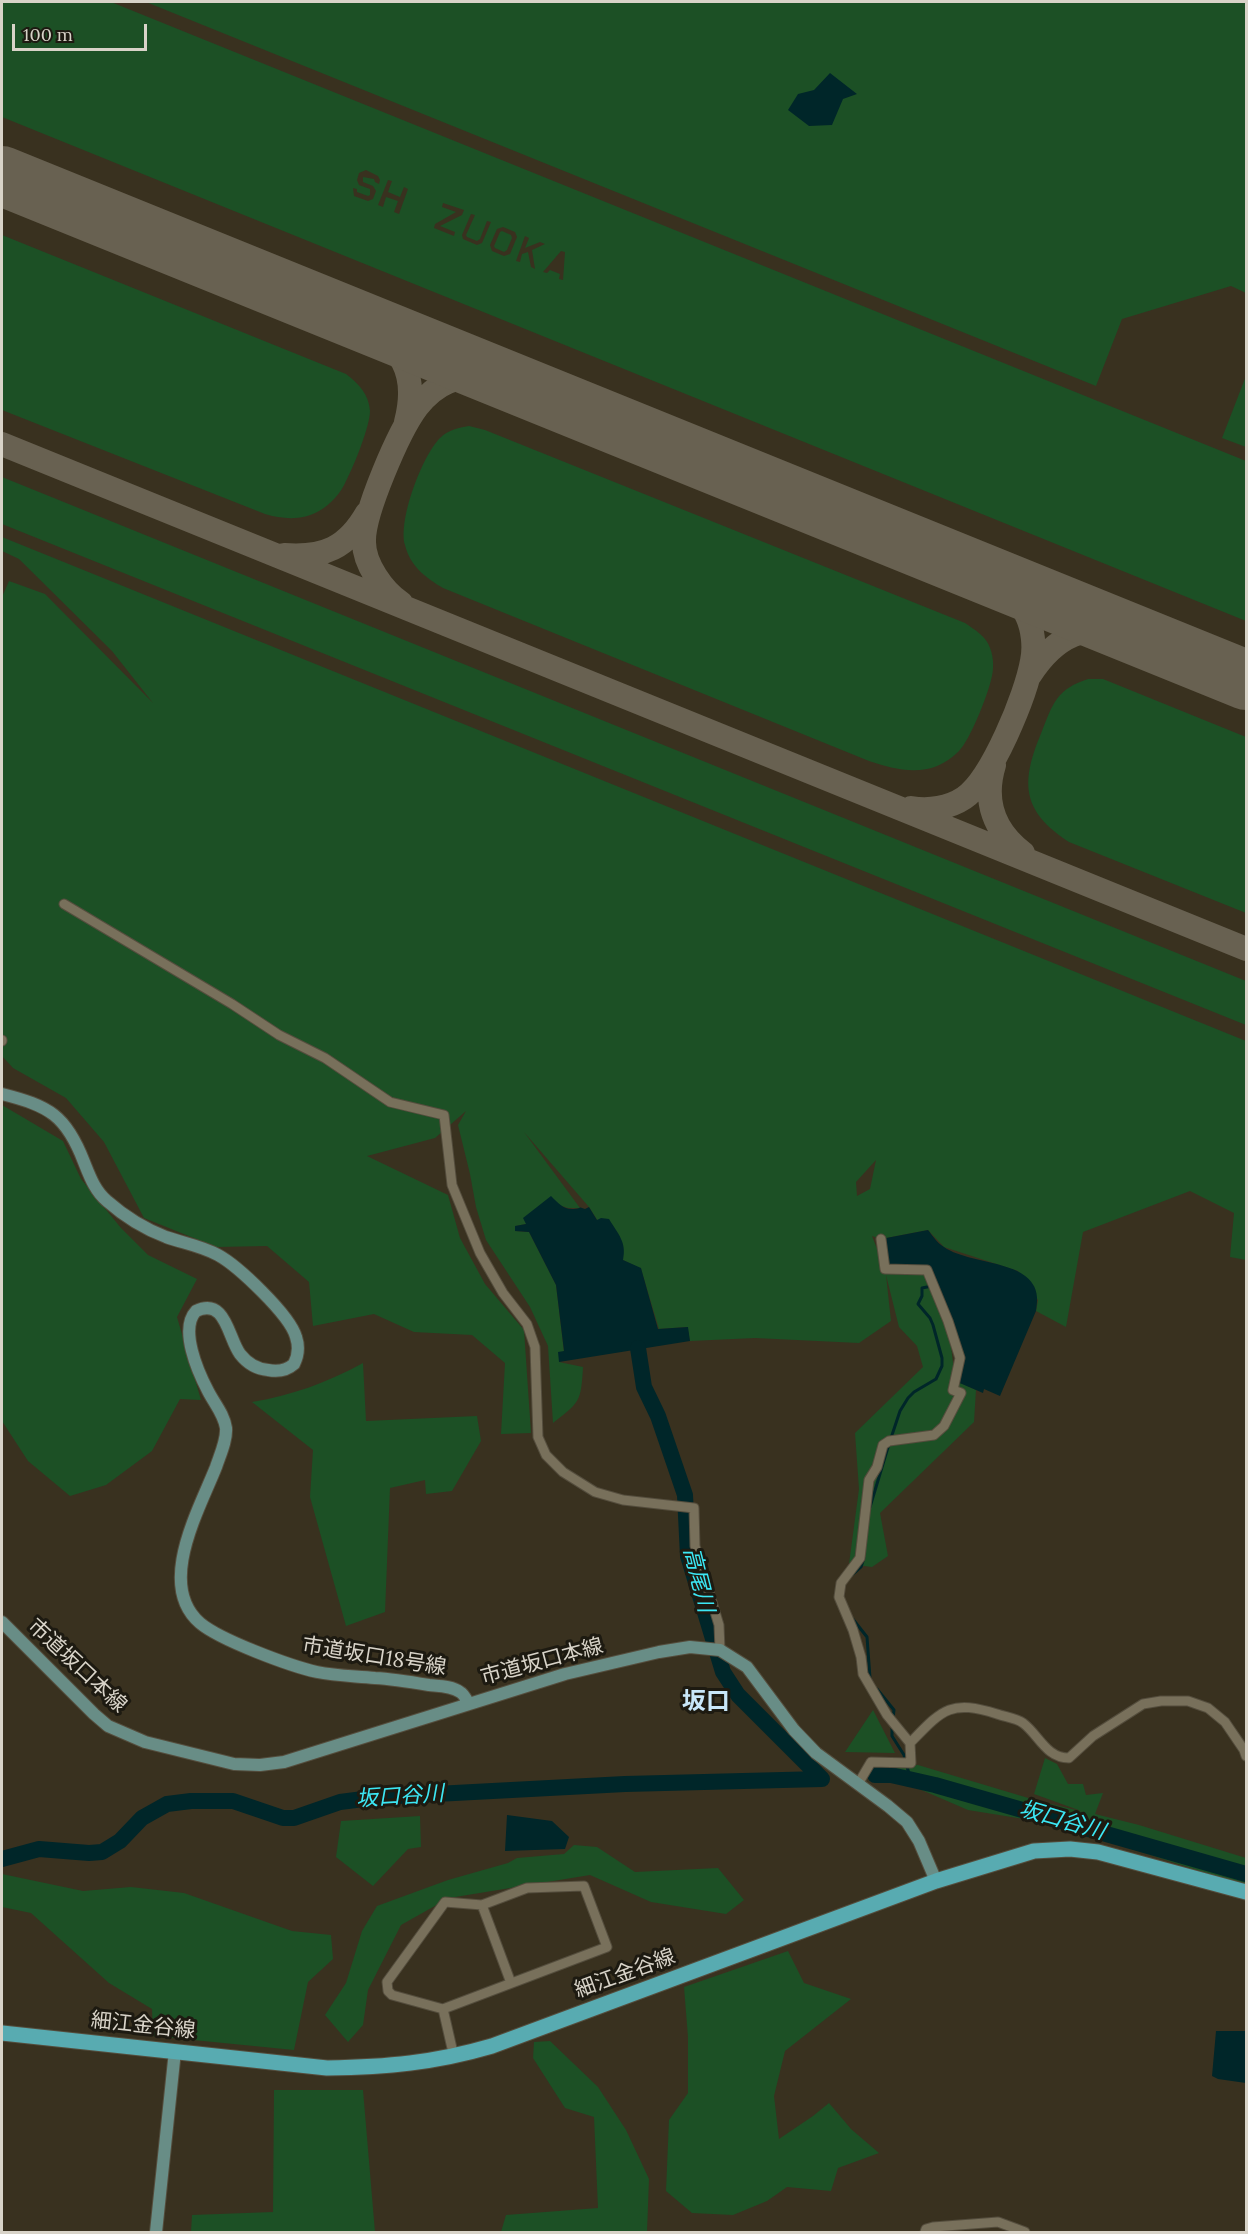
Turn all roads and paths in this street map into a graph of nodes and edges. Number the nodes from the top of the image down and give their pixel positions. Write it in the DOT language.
graph roads {
  1 [pos="64,904"];
  2 [pos="2,1094"];
  3 [pos="881,1239"];
  4 [pos="2,1622"];
  5 [pos="720,1650"];
  6 [pos="468,1703"];
  7 [pos="909,1743"];
  8 [pos="1246,1756"];
  9 [pos="858,1784"];
  10 [pos="936,1881"];
  11 [pos="1246,1892"];
  12 [pos="482,1905"];
  13 [pos="511,1983"];
  14 [pos="443,2009"];
  15 [pos="2,2033"];
  16 [pos="175,2050"];
  17 [pos="454,2057"];
  18 [pos="156,2232"];
  19 [pos="925,2232"];
  20 [pos="1025,2232"];
  1 -- 5 [label="street"];
  2 -- 6 [label="street, 市道坂口18号線"];
  3 -- 7 [label="street"];
  4 -- 6 [label="street, 市道坂口本線"];
  5 -- 6 [label="street, 市道坂口本線"];
  5 -- 9 [label="street, 市道坂口本線"];
  7 -- 8 [label="street"];
  7 -- 9 [label="street"];
  9 -- 10 [label="street, 市道坂口本線"];
  10 -- 11 [label="main road, 細江金谷線"];
  10 -- 17 [label="main road, 細江金谷線"];
  12 -- 13 [label="street"];
  12 -- 13 [label="street"];
  12 -- 14 [label="street"];
  13 -- 14 [label="street"];
  14 -- 17 [label="street"];
  15 -- 16 [label="main road, 細江金谷線"];
  16 -- 17 [label="main road, 細江金谷線"];
  16 -- 18 [label="street"];
  19 -- 20 [label="street"];
}
